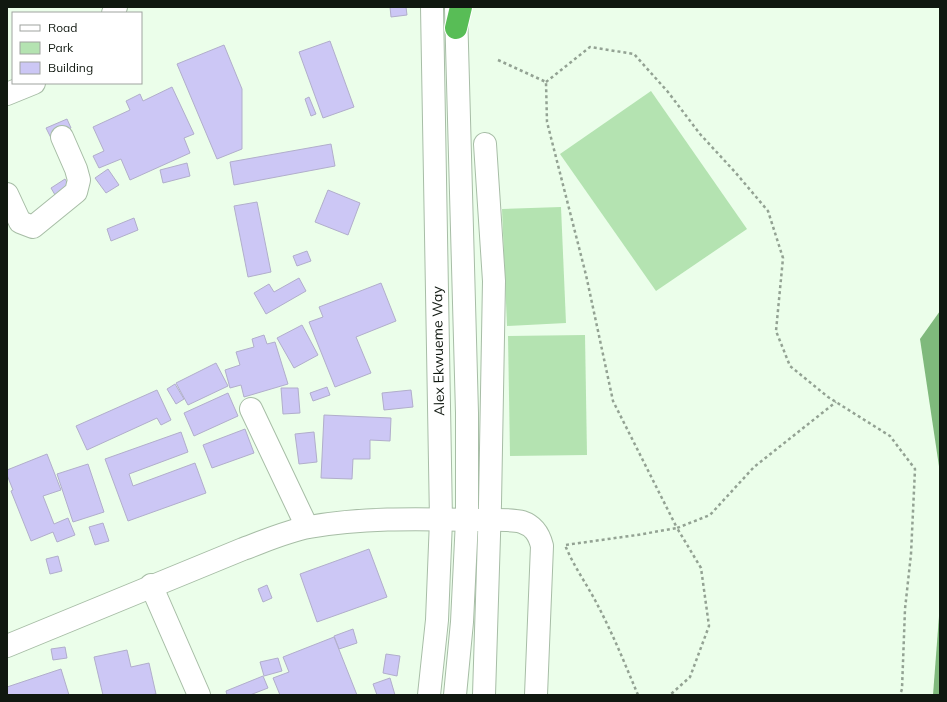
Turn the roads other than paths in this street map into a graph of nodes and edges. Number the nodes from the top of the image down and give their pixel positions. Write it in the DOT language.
graph roads {
  1 [pos="432,7"];
  2 [pos="461,7"];
  3 [pos="456,18"];
  4 [pos="32,84"];
  5 [pos="7,94"];
  6 [pos="62,137"];
  7 [pos="485,144"];
  8 [pos="9,204"];
  9 [pos="250,409"];
  10 [pos="442,520"];
  11 [pos="467,520"];
  12 [pos="490,520"];
  13 [pos="307,527"];
  14 [pos="151,585"];
  15 [pos="7,646"];
  16 [pos="199,695"];
  17 [pos="429,695"];
  18 [pos="455,695"];
  19 [pos="484,695"];
  20 [pos="536,695"];
  1 -- 10 [label="street, Alex Ekwueme Way"];
  2 -- 3 [label="highway"];
  3 -- 11 [label="street, Alex Ekwueme Way"];
  4 -- 5 [label="street"];
  6 -- 8 [label="street"];
  7 -- 12 [label="street"];
  9 -- 13 [label="street"];
  10 -- 11 [label="street"];
  10 -- 13 [label="street"];
  10 -- 17 [label="street, Alex Ekwueme Way"];
  11 -- 12 [label="street"];
  11 -- 18 [label="street, Alex Ekwueme Way"];
  12 -- 19 [label="street"];
  12 -- 20 [label="street"];
  13 -- 14 [label="street"];
  14 -- 15 [label="street"];
  14 -- 16 [label="street"];
}
